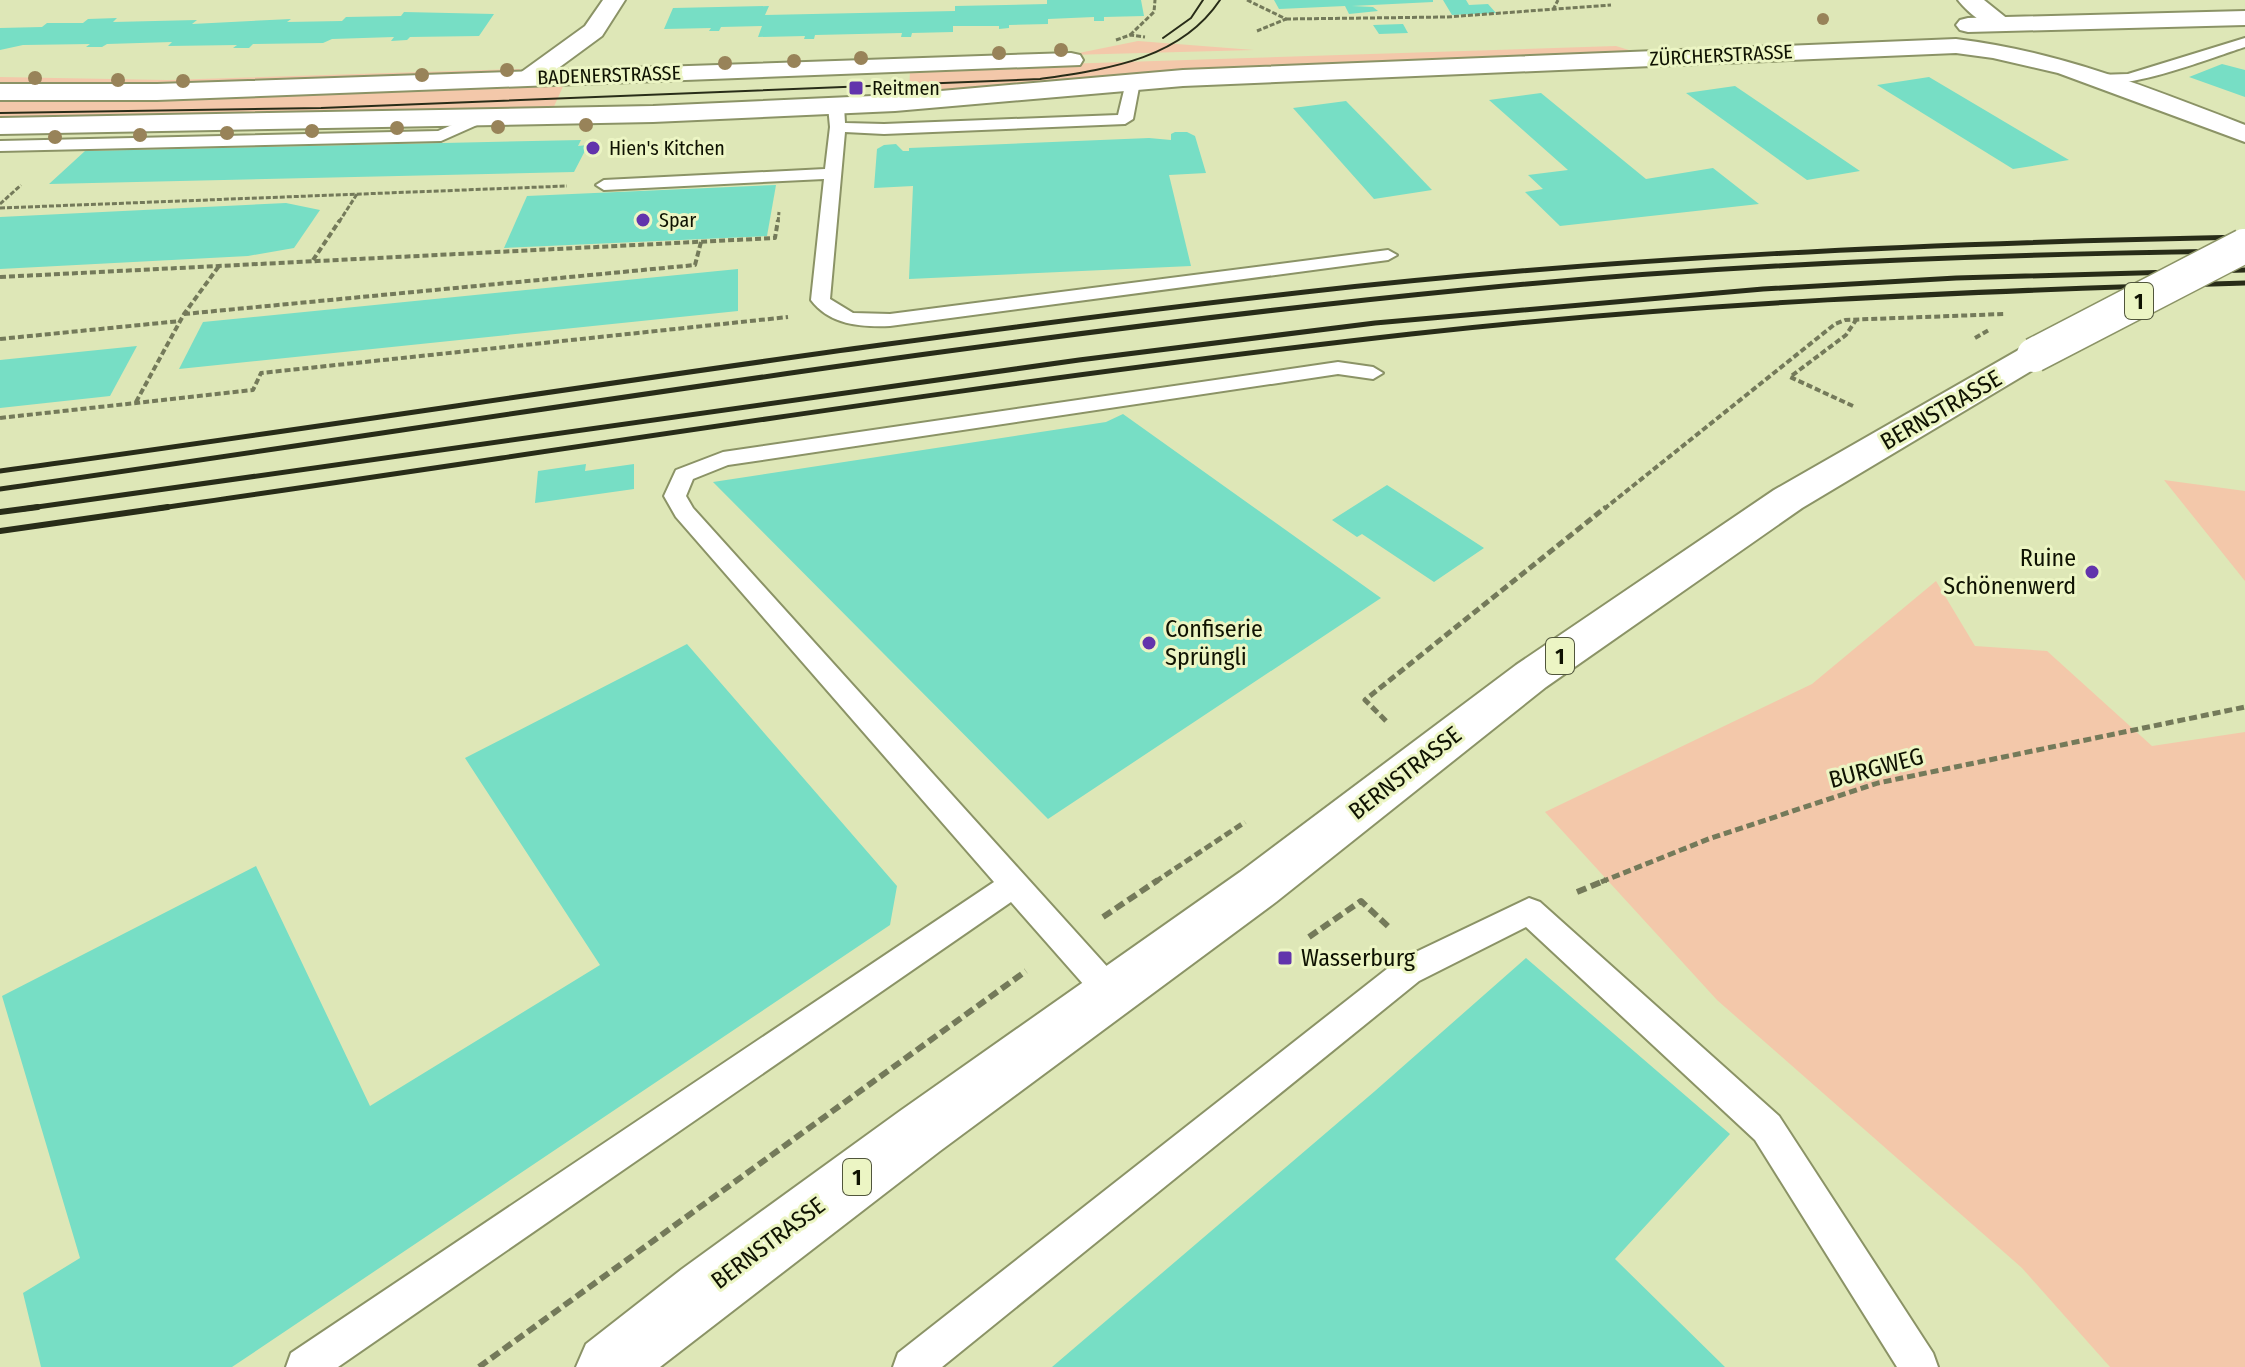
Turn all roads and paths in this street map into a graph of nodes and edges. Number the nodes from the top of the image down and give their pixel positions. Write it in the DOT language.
graph roads {
  1 [pos="614,0"];
  2 [pos="1155,0"];
  3 [pos="1247,0"];
  4 [pos="1558,0"];
  5 [pos="1969,0"];
  6 [pos="1611,5"];
  7 [pos="1553,11"];
  8 [pos="2245,18"];
  9 [pos="1286,19"];
  10 [pos="2072,23"];
  11 [pos="2002,24"];
  12 [pos="1256,31"];
  13 [pos="1130,35"];
  14 [pos="2245,42"];
  15 [pos="2227,48"];
  16 [pos="2009,51"];
  17 [pos="2245,54"];
  18 [pos="1142,57"];
  19 [pos="1095,59"];
  20 [pos="2086,75"];
  21 [pos="529,78"];
  22 [pos="1183,78"];
  23 [pos="1133,82"];
  24 [pos="0,92"];
  25 [pos="837,117"];
  26 [pos="480,118"];
  27 [pos="0,126"];
  28 [pos="2245,134"];
  29 [pos="0,146"];
  30 [pos="834,174"];
  31 [pos="785,176"];
  32 [pos="604,185"];
  33 [pos="357,194"];
  34 [pos="0,208"];
  35 [pos="701,242"];
  36 [pos="2245,245"];
  37 [pos="1388,255"];
  38 [pos="312,261"];
  39 [pos="219,266"];
  40 [pos="0,277"];
  41 [pos="831,313"];
  42 [pos="184,314"];
  43 [pos="1985,314"];
  44 [pos="1857,319"];
  45 [pos="180,321"];
  46 [pos="0,339"];
  47 [pos="1373,373"];
  48 [pos="136,403"];
  49 [pos="1861,410"];
  50 [pos="0,418"];
  51 [pos="2245,707"];
  52 [pos="1387,722"];
  53 [pos="1014,884"];
  54 [pos="1529,911"];
  55 [pos="1309,937"];
  56 [pos="1426,962"];
  57 [pos="1110,992"];
  58 [pos="305,1367"];
  59 [pos="609,1367"];
  60 [pos="912,1367"];
  61 [pos="1919,1367"];
  1 -- 21 [label="main road"];
  2 -- 13 [label="path"];
  3 -- 9 [label="path"];
  4 -- 7 [label="path"];
  5 -- 11 [label="main road"];
  6 -- 7 [label="path"];
  7 -- 9 [label="path"];
  8 -- 10 [label="main road, ZÜRCHERSTRASSE"];
  9 -- 12 [label="path"];
  10 -- 11 [label="main road, ZÜRCHERSTRASSE"];
  10 -- 20 [label="main road"];
  11 -- 16 [label="main road"];
  11 -- 18 [label="main road, ZÜRCHERSTRASSE"];
  14 -- 15 [label="lane"];
  15 -- 17 [label="lane"];
  15 -- 20 [label="lane"];
  16 -- 20 [label="main road, ZÜRCHERSTRASSE"];
  16 -- 22 [label="main road, ZÜRCHERSTRASSE"];
  19 -- 21 [label="main road, BADENERSTRASSE"];
  20 -- 28 [label="main road, ZÜRCHERSTRASSE"];
  21 -- 24 [label="main road, BADENERSTRASSE"];
  22 -- 23 [label="main road, BADENERSTRASSE"];
  23 -- 25 [label="main road, BADENERSTRASSE"];
  23 -- 25 [label="lane"];
  25 -- 26 [label="main road, BADENERSTRASSE"];
  25 -- 30 [label="lane"];
  26 -- 27 [label="main road, BADENERSTRASSE"];
  26 -- 29 [label="lane"];
  30 -- 31 [label="lane"];
  30 -- 41 [label="lane"];
  31 -- 32 [label="lane"];
  31 -- 35 [label="path"];
  32 -- 33 [label="path"];
  33 -- 34 [label="path"];
  33 -- 38 [label="path"];
  35 -- 38 [label="path"];
  35 -- 42 [label="path"];
  36 -- 57 [label="main road, BERNSTRASSE / 1, bridge"];
  37 -- 41 [label="lane"];
  38 -- 39 [label="path"];
  39 -- 40 [label="path"];
  39 -- 42 [label="path"];
  41 -- 48 [label="path"];
  42 -- 45 [label="path"];
  43 -- 44 [label="path"];
  44 -- 49 [label="path"];
  44 -- 52 [label="path"];
  45 -- 46 [label="path"];
  45 -- 48 [label="path"];
  47 -- 53 [label="lane"];
  48 -- 50 [label="path"];
  51 -- 54 [label="path, BURGWEG"];
  53 -- 57 [label="lane"];
  53 -- 58 [label="lane"];
  54 -- 56 [label="lane"];
  54 -- 61 [label="lane"];
  55 -- 56 [label="path"];
  56 -- 60 [label="lane"];
  57 -- 59 [label="main road, BERNSTRASSE / 1"];
}
